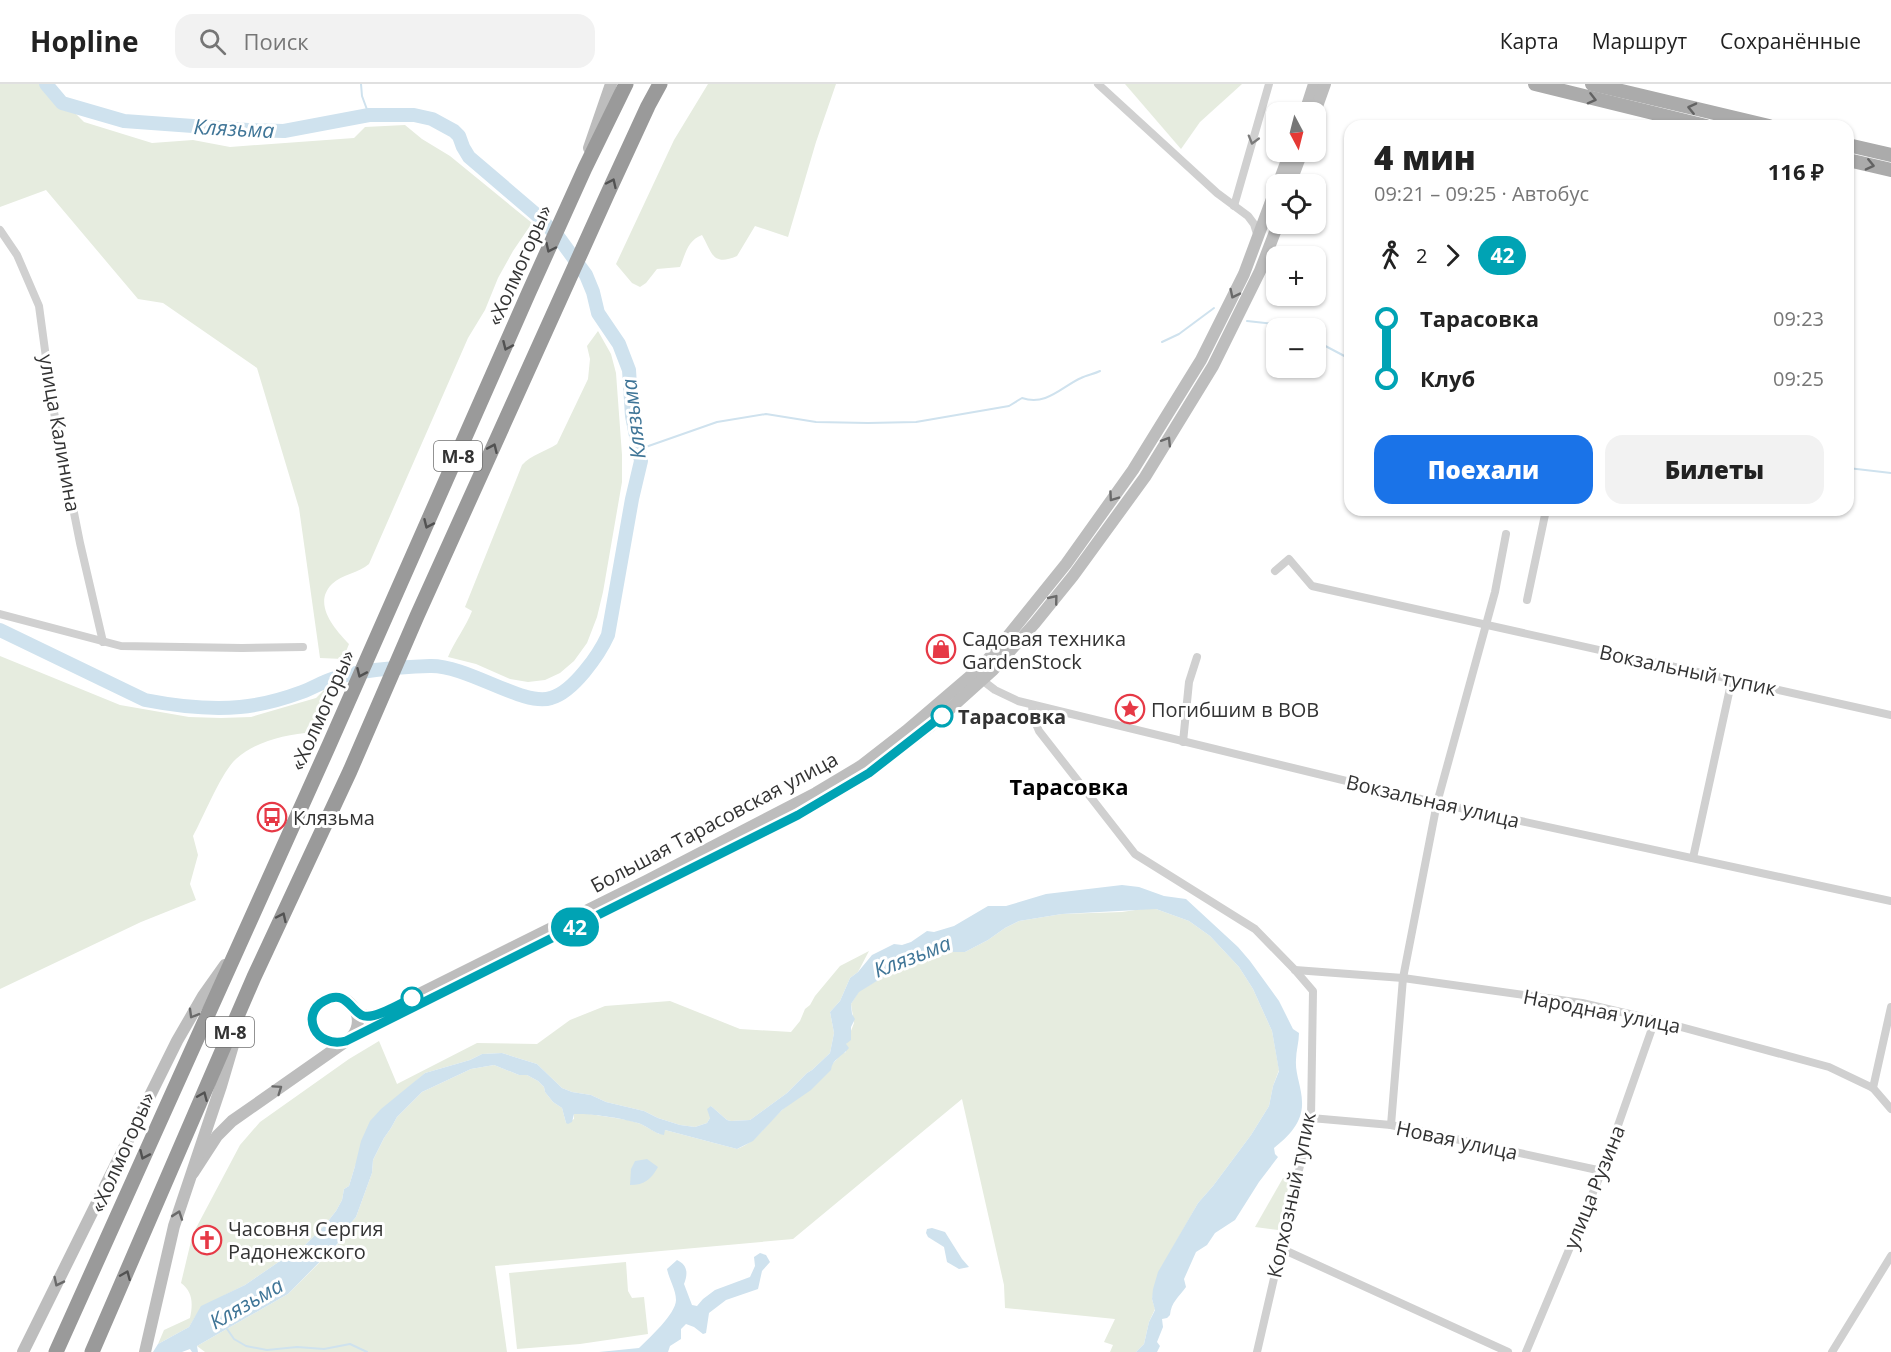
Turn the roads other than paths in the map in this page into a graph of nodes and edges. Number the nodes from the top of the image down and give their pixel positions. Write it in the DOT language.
graph roads {
  1 [pos="611,84"];
  2 [pos="626,84"];
  3 [pos="660,84"];
  4 [pos="1098,84"];
  5 [pos="1269,84"];
  6 [pos="1314,84"];
  7 [pos="1325,84"];
  8 [pos="1535,84"];
  9 [pos="1592,84"];
  10 [pos="1308,102"];
  11 [pos="1319,102"];
  12 [pos="1682,120"];
  13 [pos="1744,120"];
  14 [pos="1854,146"];
  15 [pos="1891,155"];
  16 [pos="1854,161"];
  17 [pos="1891,170"];
  18 [pos="571,201"];
  19 [pos="1234,206"];
  20 [pos="1266,207"];
  21 [pos="1243,212"];
  22 [pos="1266,218"];
  23 [pos="0,230"];
  24 [pos="1274,234"];
  25 [pos="1258,241"];
  26 [pos="1545,516"];
  27 [pos="1506,534"];
  28 [pos="1275,571"];
  29 [pos="1527,600"];
  30 [pos="0,614"];
  31 [pos="1485,626"];
  32 [pos="103,642"];
  33 [pos="303,647"];
  34 [pos="1197,657"];
  35 [pos="1732,679"];
  36 [pos="982,680"];
  37 [pos="1032,705"];
  38 [pos="1891,715"];
  39 [pos="1183,742"];
  40 [pos="1437,803"];
  41 [pos="1693,858"];
  42 [pos="1891,901"];
  43 [pos="238,948"];
  44 [pos="1295,970"];
  45 [pos="254,977"];
  46 [pos="1403,978"];
  47 [pos="1891,1007"];
  48 [pos="356,1011"];
  49 [pos="1655,1020"];
  50 [pos="349,1039"];
  51 [pos="1873,1088"];
  52 [pos="1891,1109"];
  53 [pos="1311,1118"];
  54 [pos="1391,1125"];
  55 [pos="1602,1172"];
  56 [pos="193,1173"];
  57 [pos="1280,1248"];
  58 [pos="1891,1256"];
  59 [pos="23,1352"];
  60 [pos="56,1352"];
  61 [pos="92,1352"];
  62 [pos="145,1352"];
  63 [pos="1257,1352"];
  64 [pos="1508,1352"];
  65 [pos="1526,1352"];
  66 [pos="1832,1352"];
  1 -- 18 [label="street"];
  2 -- 18 [label="highway, «Холмогоры» / М-8"];
  45 -- 3 [label="highway, М-8, one-way"];
  4 -- 19 [label="street"];
  5 -- 19 [label="street, one-way"];
  6 -- 10 [label="street"];
  7 -- 11 [label="street"];
  8 -- 12 [label="main road, one-way"];
  13 -- 9 [label="main road, one-way"];
  14 -- 15 [label="main road"];
  16 -- 17 [label="main road, one-way"];
  18 -- 43 [label="highway, «Холмогоры» / М-8, one-way"];
  19 -- 21 [label="street"];
  20 -- 21 [label="street"];
  21 -- 25 [label="street"];
  22 -- 25 [label="street, Большая Тарасовская улица"];
  23 -- 32 [label="street, улица Калинина"];
  36 -- 24 [label="street, Большая Тарасовская улица, one-way"];
  25 -- 48 [label="street, Большая Тарасовская улица, one-way"];
  26 -- 29 [label="street"];
  27 -- 31 [label="street"];
  28 -- 31 [label="street, Вокзальный тупик"];
  30 -- 32 [label="street"];
  31 -- 35 [label="street, Вокзальный тупик"];
  31 -- 40 [label="street"];
  32 -- 33 [label="street"];
  34 -- 39 [label="street"];
  35 -- 38 [label="street, Вокзальный тупик"];
  35 -- 41 [label="street"];
  36 -- 37 [label="street, Вокзальная улица"];
  36 -- 50 [label="street, Большая Тарасовская улица"];
  37 -- 39 [label="street, Вокзальная улица"];
  37 -- 44 [label="street, Колхозный тупик"];
  39 -- 40 [label="street, Вокзальная улица"];
  40 -- 41 [label="street, Вокзальная улица"];
  40 -- 46 [label="street"];
  41 -- 42 [label="street, Вокзальная улица"];
  43 -- 59 [label="street, one-way"];
  43 -- 60 [label="highway, «Холмогоры» / М-8, one-way"];
  44 -- 46 [label="street, Народная улица"];
  44 -- 53 [label="street, Колхозный тупик"];
  45 -- 56 [label="street"];
  61 -- 45 [label="highway, М-8, one-way"];
  46 -- 49 [label="street, Народная улица"];
  46 -- 54 [label="street"];
  47 -- 51 [label="street"];
  48 -- 50 [label="street"];
  48 -- 50 [label="street"];
  49 -- 51 [label="street, Народная улица"];
  49 -- 55 [label="street, улица Рузина"];
  56 -- 50 [label="street, Большая Тарасовская улица, one-way"];
  51 -- 52 [label="street, Народная улица"];
  53 -- 54 [label="street, Новая улица"];
  53 -- 57 [label="street, Колхозный тупик"];
  54 -- 55 [label="street, Новая улица"];
  55 -- 65 [label="street, улица Рузина"];
  62 -- 56 [label="street, one-way"];
  57 -- 63 [label="street, Колхозный тупик"];
  57 -- 64 [label="street"];
  58 -- 66 [label="street"];
}
